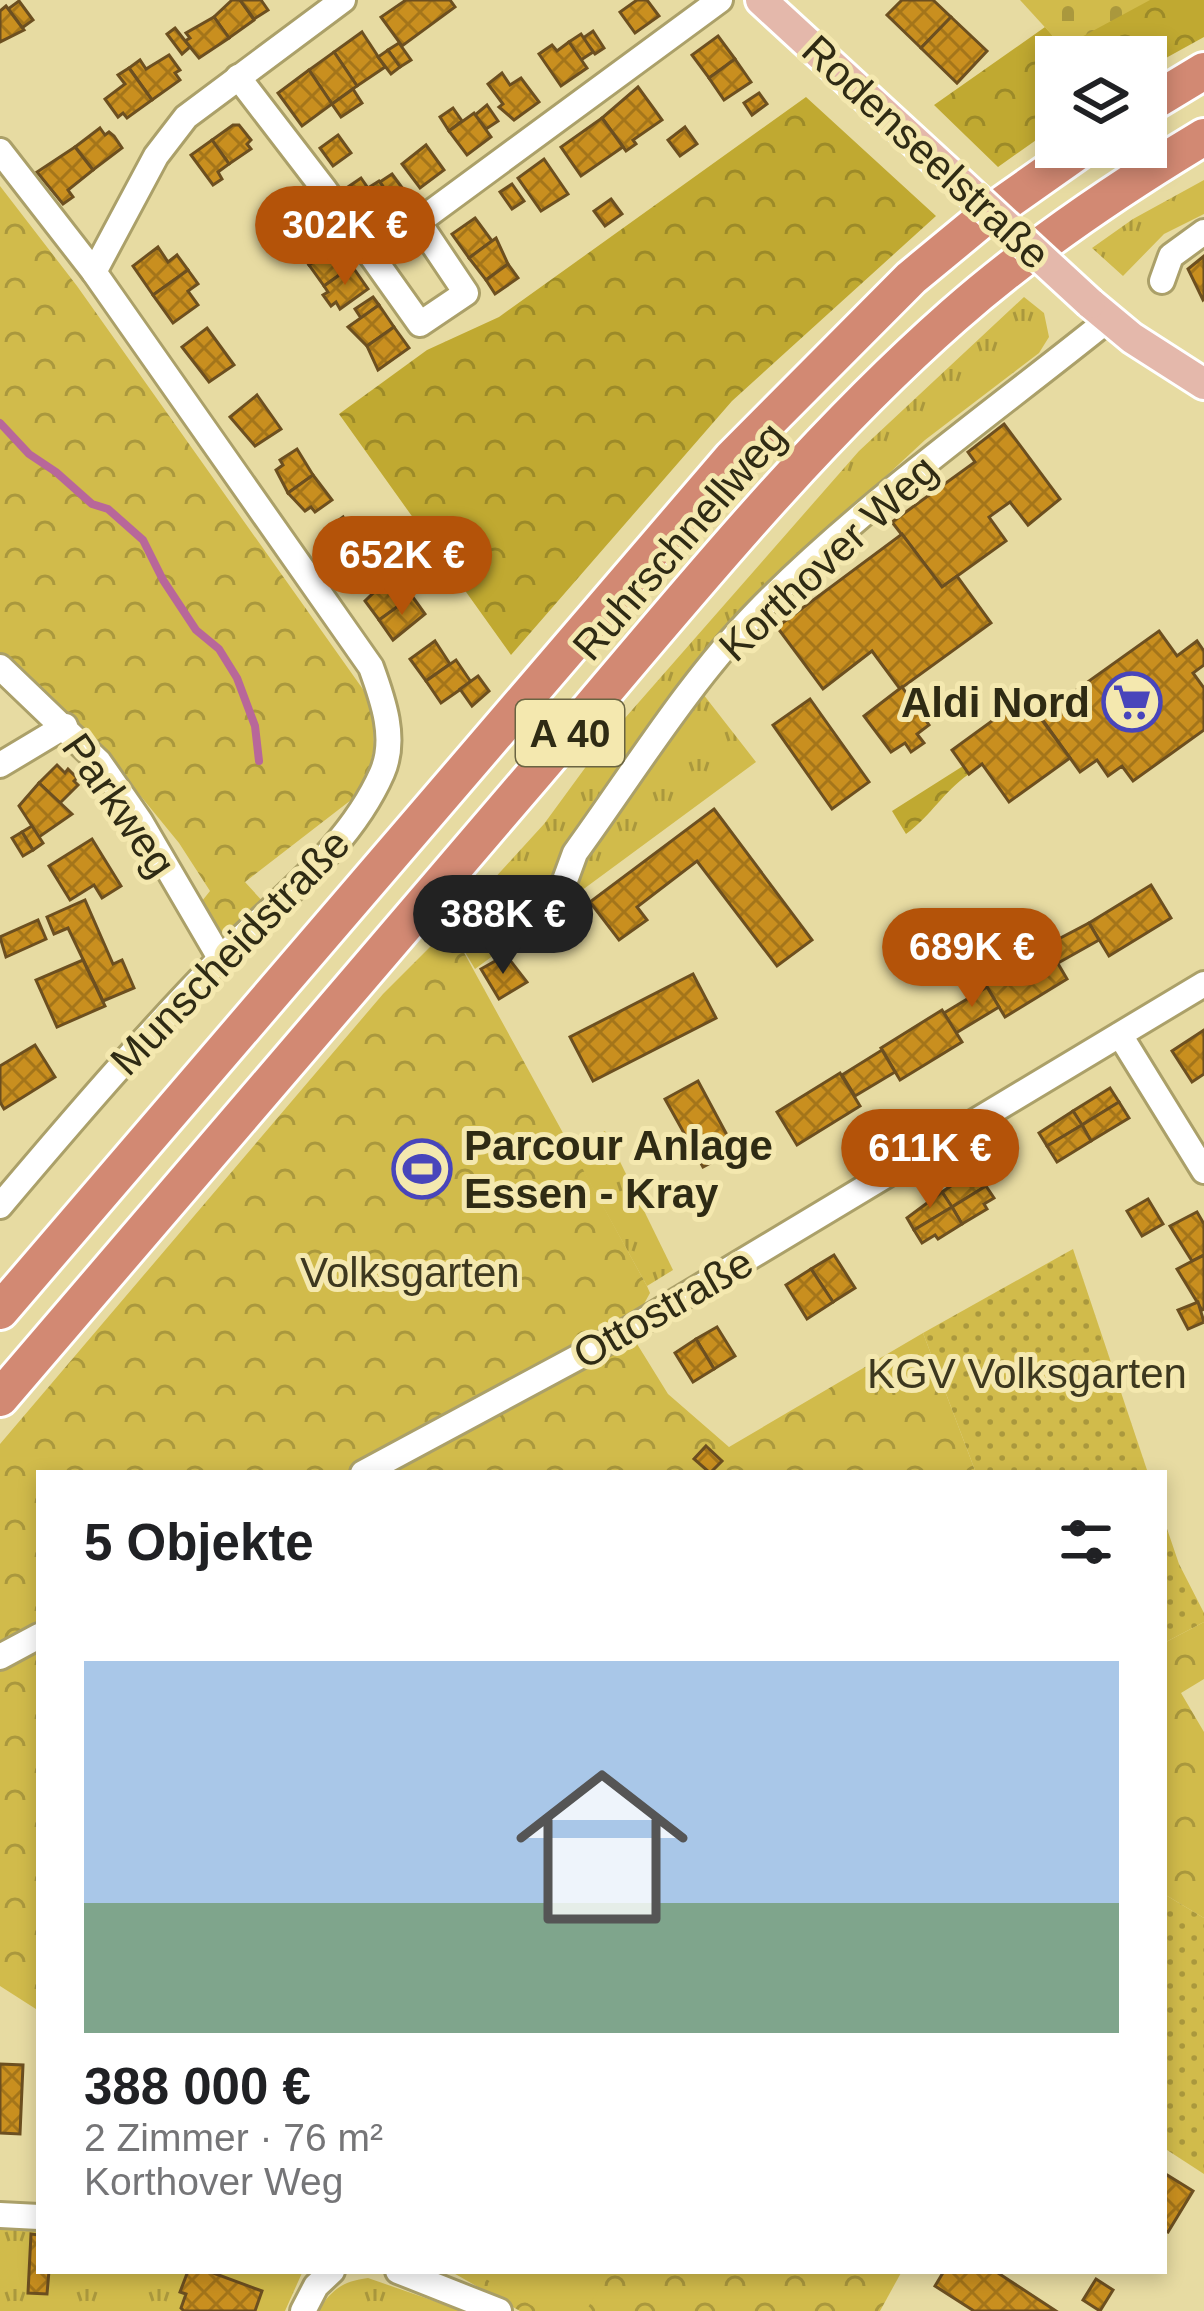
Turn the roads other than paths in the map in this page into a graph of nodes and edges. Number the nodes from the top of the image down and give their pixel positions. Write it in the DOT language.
graph roads {
  1 [pos="343,0"];
  2 [pos="720,0"];
  3 [pos="761,0"];
  4 [pos="1204,71"];
  5 [pos="238,77"];
  6 [pos="1167,93"];
  7 [pos="1204,137"];
  8 [pos="0,151"];
  9 [pos="1054,168"];
  10 [pos="418,223"];
  11 [pos="1204,232"];
  12 [pos="372,256"];
  13 [pos="94,272"];
  14 [pos="1162,281"];
  15 [pos="1099,311"];
  16 [pos="1204,385"];
  17 [pos="0,667"];
  18 [pos="65,727"];
  19 [pos="0,765"];
  20 [pos="567,902"];
  21 [pos="220,958"];
  22 [pos="1204,983"];
  23 [pos="1120,1035"];
  24 [pos="1204,1172"];
  25 [pos="0,1206"];
  26 [pos="0,1311"];
  27 [pos="0,1398"];
  28 [pos="369,1470"];
  29 [pos="36,1638"];
  30 [pos="0,1657"];
  31 [pos="0,2215"];
  32 [pos="36,2217"];
  33 [pos="329,2274"];
  34 [pos="406,2274"];
  35 [pos="303,2311"];
  36 [pos="499,2311"];
  1 -- 5 [label="street"];
  2 -- 10 [label="street"];
  3 -- 15 [label="main road, Rodenseelstraße, bridge"];
  4 -- 6 [label="highway"];
  5 -- 12 [label="street"];
  5 -- 13 [label="street"];
  7 -- 27 [label="highway, Ruhrschnellweg / A 40"];
  8 -- 13 [label="street, Munscheidstraße"];
  9 -- 26 [label="highway, Ruhrschnellweg / A 40"];
  10 -- 12 [label="street"];
  10 -- 12 [label="street"];
  11 -- 14 [label="street"];
  13 -- 21 [label="street, Munscheidstraße"];
  15 -- 16 [label="main road"];
  15 -- 20 [label="street, Korthover Weg"];
  17 -- 18 [label="street, Parkweg"];
  18 -- 19 [label="street"];
  18 -- 21 [label="street, Parkweg"];
  21 -- 25 [label="street, Munscheidstraße"];
  22 -- 23 [label="street, Ottostraße"];
  23 -- 24 [label="street"];
  23 -- 28 [label="street, Ottostraße"];
  29 -- 30 [label="street"];
  31 -- 32 [label="street"];
  33 -- 35 [label="street"];
  34 -- 36 [label="street"];
}
